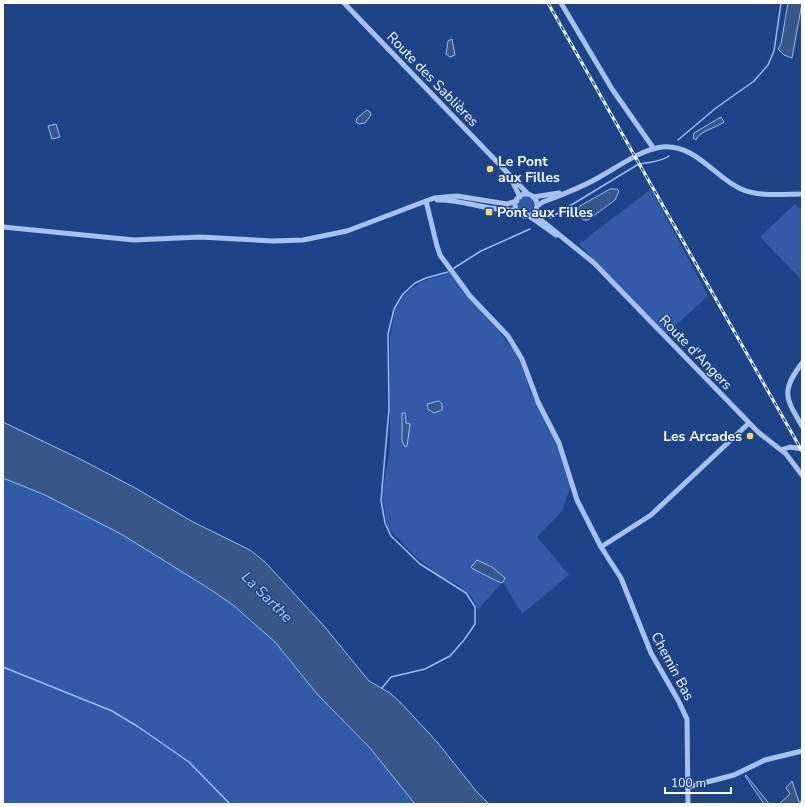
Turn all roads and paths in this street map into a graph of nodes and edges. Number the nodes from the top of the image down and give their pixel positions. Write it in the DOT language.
graph roads {
  1 [pos="344,3"];
  2 [pos="561,3"];
  3 [pos="642,132"];
  4 [pos="654,149"];
  5 [pos="647,151"];
  6 [pos="504,171"];
  7 [pos="572,190"];
  8 [pos="528,194"];
  9 [pos="802,194"];
  10 [pos="534,197"];
  11 [pos="518,199"];
  12 [pos="426,201"];
  13 [pos="536,209"];
  14 [pos="517,210"];
  15 [pos="529,216"];
  16 [pos="3,227"];
  17 [pos="573,244"];
  18 [pos="802,363"];
  19 [pos="748,423"];
  20 [pos="802,426"];
  21 [pos="802,449"];
  22 [pos="781,450"];
  23 [pos="802,475"];
  24 [pos="601,548"];
  25 [pos="802,751"];
  26 [pos="688,787"];
  27 [pos="688,804"];
  1 -- 6 [label="street, Route des Sablières"];
  2 -- 3 [label="street"];
  3 -- 4 [label="street"];
  3 -- 5 [label="street"];
  4 -- 5 [label="street"];
  4 -- 9 [label="street"];
  5 -- 7 [label="street"];
  6 -- 8 [label="street, Route des Sablières"];
  6 -- 11 [label="street, Route des Sablières"];
  7 -- 10 [label="street"];
  7 -- 13 [label="street"];
  8 -- 10 [label="street"];
  8 -- 11 [label="street"];
  10 -- 13 [label="street"];
  11 -- 12 [label="street"];
  11 -- 14 [label="street"];
  12 -- 14 [label="street"];
  12 -- 16 [label="street"];
  12 -- 24 [label="street, Chemin Bas"];
  13 -- 15 [label="street"];
  13 -- 17 [label="street, Route d'Angers"];
  14 -- 15 [label="street"];
  15 -- 17 [label="street, Route d'Angers"];
  17 -- 19 [label="street, Route d'Angers"];
  18 -- 20 [label="street"];
  19 -- 22 [label="street, Route d'Angers"];
  19 -- 24 [label="street"];
  21 -- 22 [label="street"];
  22 -- 23 [label="street, Route d'Angers"];
  24 -- 26 [label="street, Chemin Bas"];
  25 -- 26 [label="street"];
  26 -- 27 [label="street, Chemin Bas"];
}
